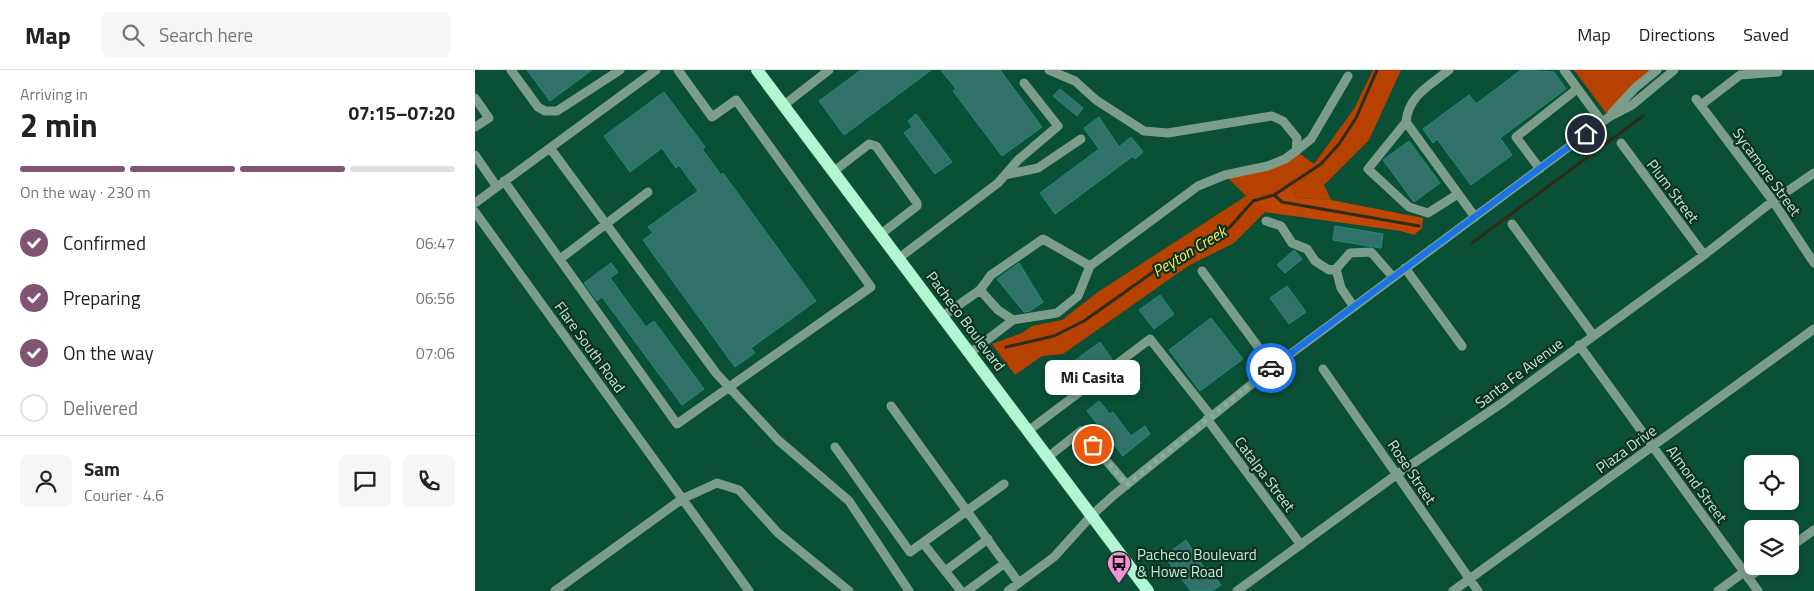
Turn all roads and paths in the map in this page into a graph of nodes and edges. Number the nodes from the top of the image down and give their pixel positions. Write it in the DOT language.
graph roads {
  1 [pos="511,70"];
  2 [pos="620,70"];
  3 [pos="656,70"];
  4 [pos="678,70"];
  5 [pos="829,70"];
  6 [pos="1049,70"];
  7 [pos="1449,70"];
  8 [pos="1563,70"];
  9 [pos="1657,70"];
  10 [pos="1674,70"];
  11 [pos="761,71"];
  12 [pos="1778,72"];
  13 [pos="1348,76"];
  14 [pos="1024,84"];
  15 [pos="1577,89"];
  16 [pos="475,98"];
  17 [pos="784,105"];
  18 [pos="1605,120"];
  19 [pos="1406,122"];
  20 [pos="475,126"];
  21 [pos="1081,139"];
  22 [pos="1621,143"];
  23 [pos="550,148"];
  24 [pos="1296,150"];
  25 [pos="475,155"];
  26 [pos="1540,169"];
  27 [pos="833,172"];
  28 [pos="1814,173"];
  29 [pos="1005,175"];
  30 [pos="500,184"];
  31 [pos="648,192"];
  32 [pos="1458,194"];
  33 [pos="1773,201"];
  34 [pos="475,203"];
  35 [pos="475,212"];
  36 [pos="1475,217"];
  37 [pos="1266,221"];
  38 [pos="606,223"];
  39 [pos="1512,224"];
  40 [pos="881,234"];
  41 [pos="1703,255"];
  42 [pos="899,258"];
  43 [pos="559,259"];
  44 [pos="1814,263"];
  45 [pos="1090,266"];
  46 [pos="1405,268"];
  47 [pos="1335,269"];
  48 [pos="1202,271"];
  49 [pos="1393,277"];
  50 [pos="980,290"];
  51 [pos="1354,306"];
  52 [pos="943,316"];
  53 [pos="1013,320"];
  54 [pos="1814,329"];
  55 [pos="1593,335"];
  56 [pos="1579,345"];
  57 [pos="1462,346"];
  58 [pos="970,353"];
  59 [pos="1273,367"];
  60 [pos="1323,369"];
  61 [pos="729,388"];
  62 [pos="891,406"];
  63 [pos="1209,417"];
  64 [pos="1028,431"];
  65 [pos="1653,446"];
  66 [pos="835,447"];
  67 [pos="1048,457"];
  68 [pos="1396,475"];
  69 [pos="1004,484"];
  70 [pos="1127,485"];
  71 [pos="682,499"];
  72 [pos="968,511"];
  73 [pos="1092,515"];
  74 [pos="1814,530"];
  75 [pos="988,539"];
  76 [pos="1799,541"];
  77 [pos="923,544"];
  78 [pos="1301,545"];
  79 [pos="1005,563"];
  80 [pos="945,571"];
  81 [pos="1744,572"];
  82 [pos="1746,575"];
  83 [pos="1469,579"];
  84 [pos="1019,583"];
  85 [pos="1010,590"];
  86 [pos="555,591"];
  87 [pos="749,591"];
  88 [pos="849,591"];
  89 [pos="909,591"];
  90 [pos="961,591"];
  91 [pos="967,591"];
  92 [pos="1148,591"];
  93 [pos="1237,591"];
  94 [pos="1453,591"];
  95 [pos="1478,591"];
  96 [pos="1718,591"];
  97 [pos="1758,591"];
  1 -- 2 [label="street"];
  3 -- 23 [label="street"];
  4 -- 61 [label="street"];
  5 -- 17 [label="street"];
  6 -- 24 [label="street"];
  7 -- 19 [label="street"];
  8 -- 15 [label="street"];
  9 -- 18 [label="street"];
  10 -- 18 [label="street"];
  11 -- 17 [label="main road, Pacheco Boulevard"];
  12 -- 33 [label="street, Sycamore Street"];
  13 -- 24 [label="street"];
  14 -- 29 [label="street"];
  15 -- 18 [label="street"];
  15 -- 26 [label="street"];
  16 -- 20 [label="street"];
  17 -- 27 [label="main road, Pacheco Boulevard"];
  18 -- 26 [label="street"];
  19 -- 32 [label="street"];
  19 -- 32 [label="street"];
  21 -- 29 [label="street"];
  22 -- 41 [label="street, Plum Street"];
  23 -- 30 [label="street"];
  23 -- 38 [label="street"];
  24 -- 45 [label="street"];
  25 -- 30 [label="street"];
  26 -- 36 [label="street"];
  27 -- 40 [label="main road, Pacheco Boulevard"];
  27 -- 40 [label="street"];
  28 -- 33 [label="street, Santa Fe Avenue"];
  29 -- 42 [label="street"];
  30 -- 34 [label="street"];
  30 -- 43 [label="street"];
  31 -- 38 [label="street"];
  32 -- 36 [label="street"];
  33 -- 41 [label="street, Santa Fe Avenue"];
  33 -- 44 [label="street, Sycamore Street"];
  35 -- 71 [label="street, Flare South Road"];
  36 -- 46 [label="street"];
  37 -- 47 [label="street"];
  38 -- 43 [label="street"];
  38 -- 61 [label="street"];
  39 -- 55 [label="street"];
  40 -- 42 [label="main road, Pacheco Boulevard"];
  41 -- 55 [label="street, Santa Fe Avenue"];
  42 -- 52 [label="main road, Pacheco Boulevard"];
  43 -- 61 [label="street"];
  45 -- 50 [label="street"];
  45 -- 53 [label="street"];
  46 -- 49 [label="street"];
  46 -- 57 [label="street"];
  47 -- 49 [label="street"];
  47 -- 51 [label="street"];
  48 -- 59 [label="street"];
  49 -- 51 [label="street"];
  50 -- 52 [label="street"];
  50 -- 53 [label="street"];
  51 -- 59 [label="street"];
  52 -- 58 [label="main road, Pacheco Boulevard"];
  53 -- 58 [label="street"];
  54 -- 65 [label="street, Plaza Drive"];
  55 -- 56 [label="street, Santa Fe Avenue"];
  56 -- 65 [label="street, Almond Street"];
  56 -- 68 [label="street, Santa Fe Avenue"];
  58 -- 64 [label="main road, Pacheco Boulevard"];
  59 -- 63 [label="street"];
  60 -- 68 [label="street, Rose Street"];
  61 -- 89 [label="street"];
  62 -- 72 [label="street"];
  63 -- 64 [label="street, Catalpa Street"];
  63 -- 70 [label="street"];
  63 -- 78 [label="street, Catalpa Street"];
  64 -- 67 [label="main road, Pacheco Boulevard"];
  65 -- 81 [label="street, Almond Street"];
  65 -- 83 [label="street, Plaza Drive"];
  66 -- 77 [label="street"];
  67 -- 70 [label="street"];
  67 -- 73 [label="main road, Pacheco Boulevard"];
  68 -- 78 [label="street, Santa Fe Avenue"];
  68 -- 83 [label="street, Rose Street"];
  69 -- 72 [label="street"];
  70 -- 73 [label="street"];
  71 -- 86 [label="street"];
  71 -- 87 [label="street, Flare South Road"];
  71 -- 88 [label="street"];
  72 -- 75 [label="street"];
  72 -- 77 [label="street"];
  73 -- 84 [label="street"];
  73 -- 92 [label="main road, Pacheco Boulevard"];
  74 -- 76 [label="street"];
  75 -- 79 [label="street"];
  75 -- 80 [label="street"];
  77 -- 80 [label="street"];
  78 -- 93 [label="street, Santa Fe Avenue"];
  79 -- 84 [label="street"];
  79 -- 91 [label="street"];
  80 -- 90 [label="street"];
  82 -- 96 [label="street"];
  82 -- 97 [label="street, Almond Street"];
  83 -- 94 [label="street, Plaza Drive"];
  83 -- 95 [label="street, Rose Street"];
  84 -- 85 [label="street"];
}
